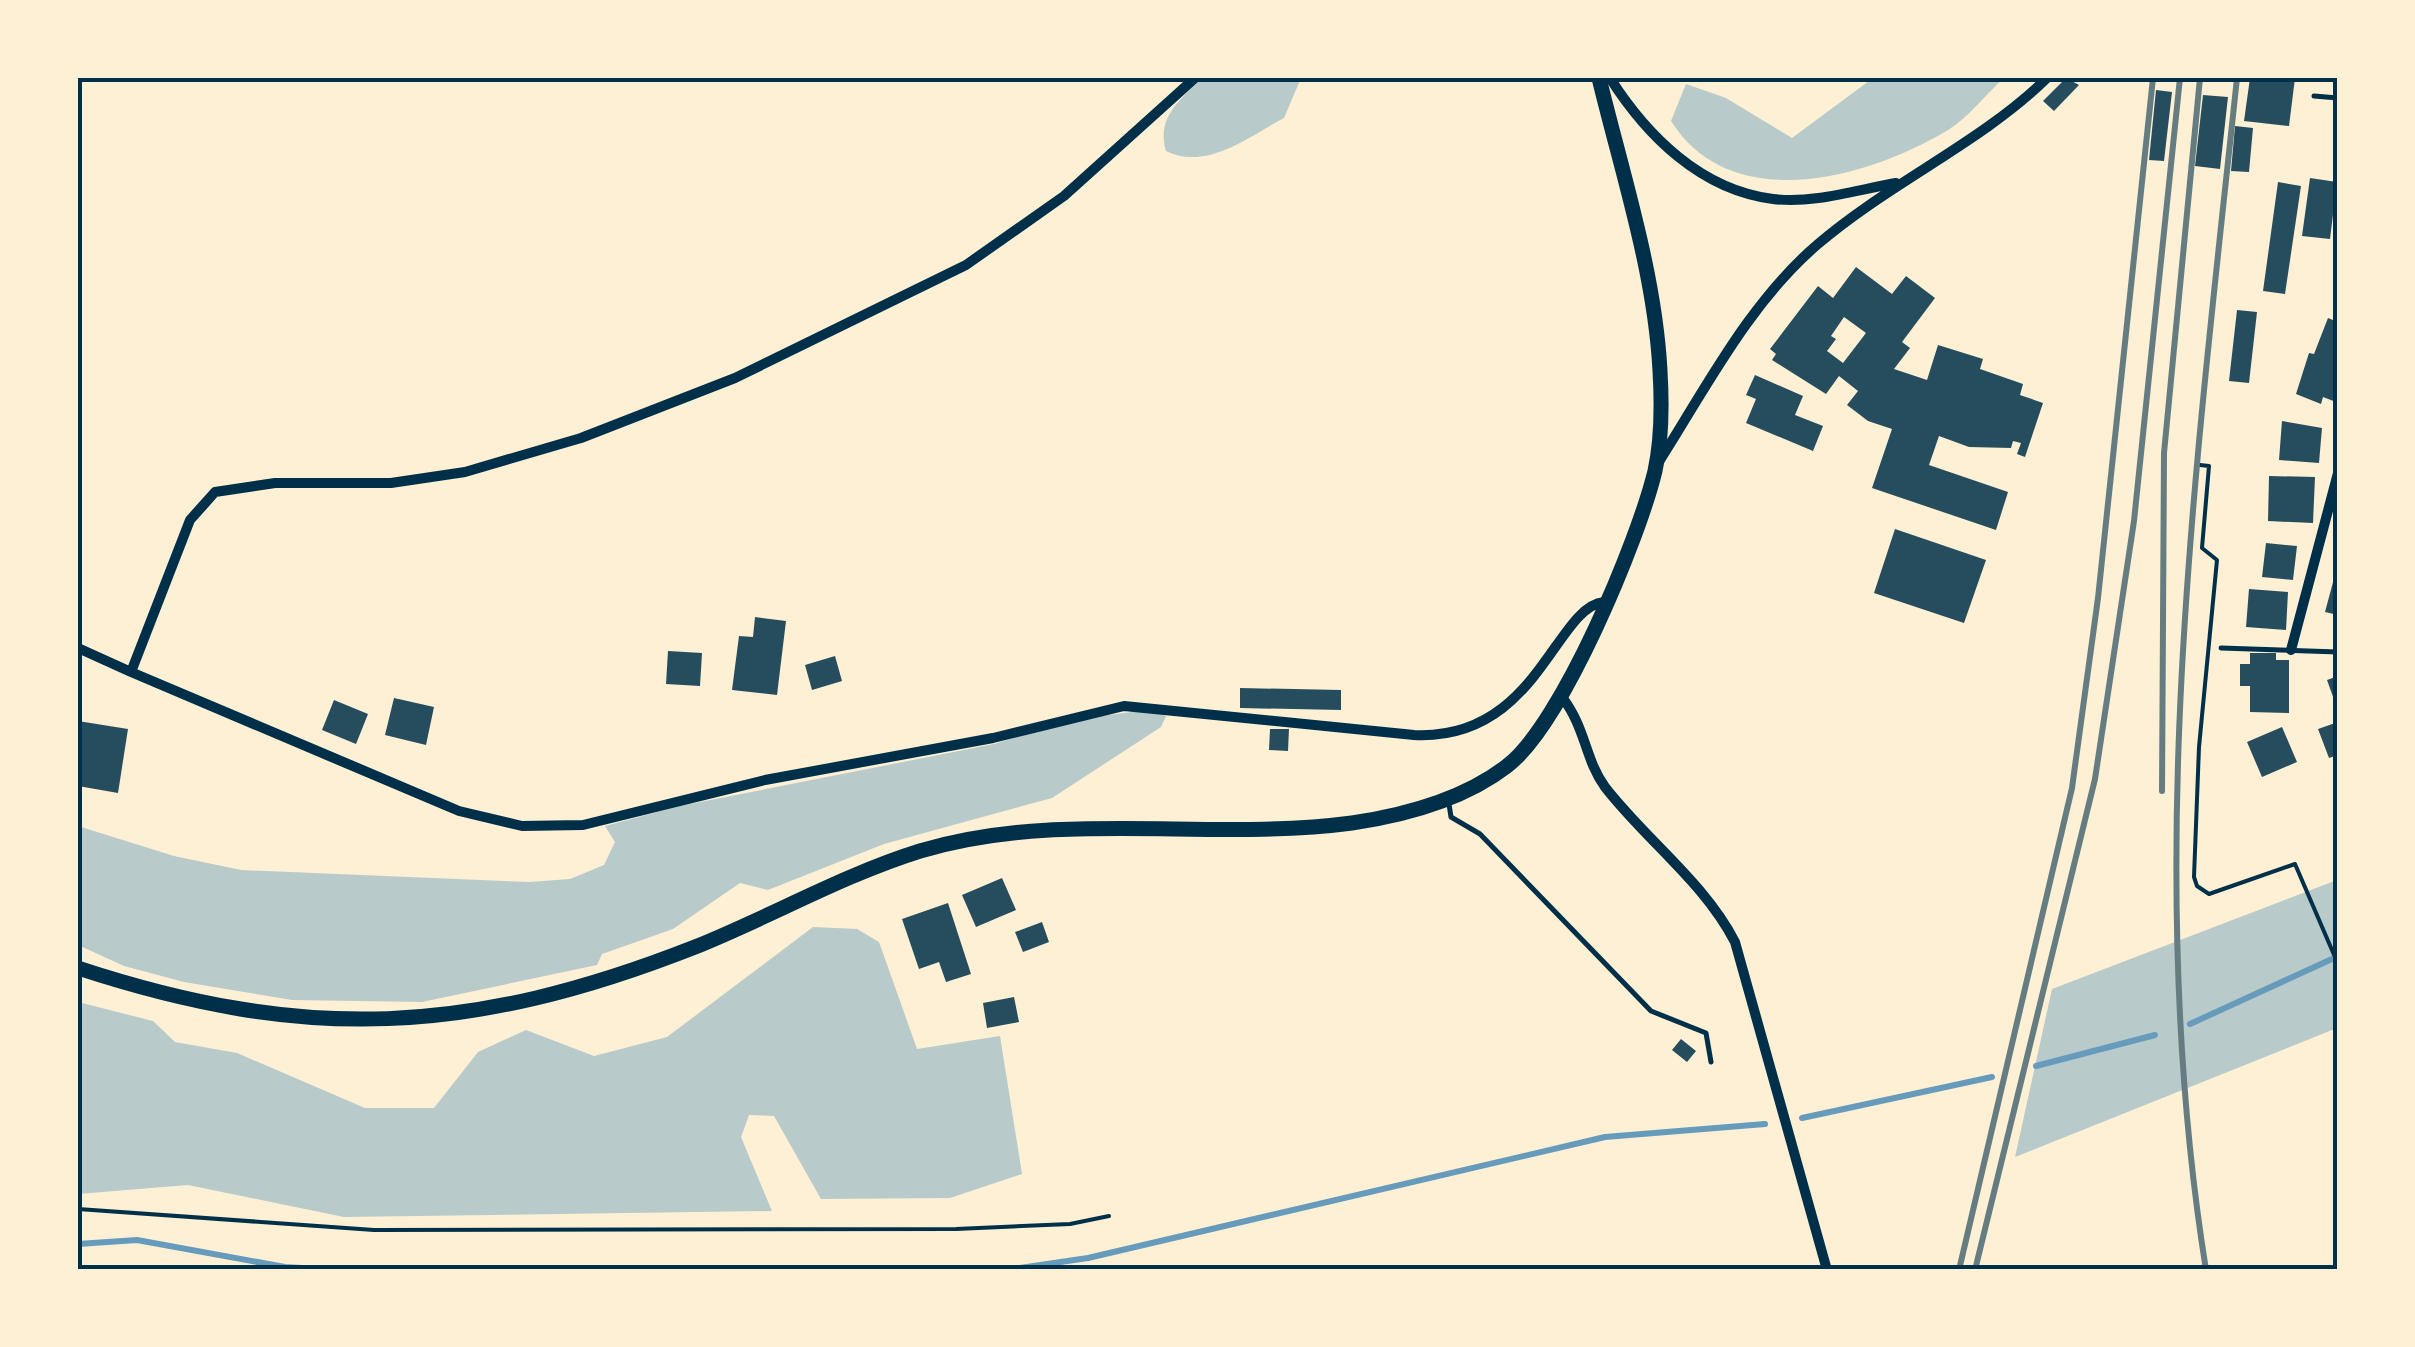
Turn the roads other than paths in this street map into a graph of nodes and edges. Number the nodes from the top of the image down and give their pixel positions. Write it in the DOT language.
graph roads {
  1 [pos="1195,78"];
  2 [pos="1599,78"];
  3 [pos="1610,78"];
  4 [pos="2047,78"];
  5 [pos="2314,96"];
  6 [pos="2338,98"];
  7 [pos="1898,183"];
  8 [pos="1656,465"];
  9 [pos="2338,473"];
  10 [pos="1604,602"];
  11 [pos="78,648"];
  12 [pos="2221,648"];
  13 [pos="2291,650"];
  14 [pos="2338,652"];
  15 [pos="131,672"];
  16 [pos="1562,696"];
  17 [pos="1448,799"];
  18 [pos="78,968"];
  19 [pos="1711,1062"];
  20 [pos="1827,1270"];
  1 -- 15 [label="street"];
  2 -- 8 [label="main road"];
  3 -- 7 [label="street"];
  4 -- 7 [label="street"];
  5 -- 6 [label="lane"];
  7 -- 8 [label="street"];
  8 -- 10 [label="main road"];
  9 -- 13 [label="street"];
  10 -- 15 [label="street"];
  10 -- 16 [label="main road"];
  11 -- 15 [label="street"];
  12 -- 13 [label="lane"];
  13 -- 14 [label="lane"];
  16 -- 17 [label="main road"];
  16 -- 20 [label="street"];
  17 -- 18 [label="main road"];
  17 -- 19 [label="lane"];
}
